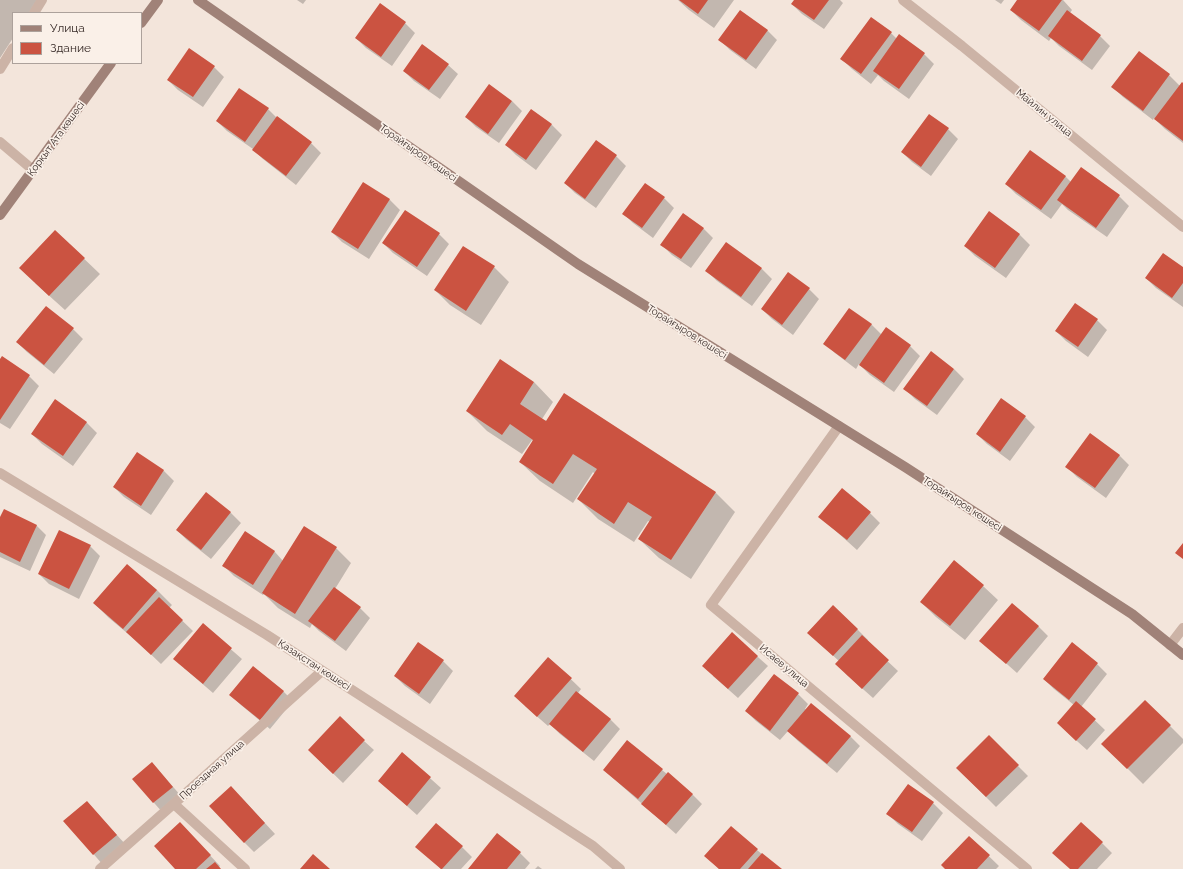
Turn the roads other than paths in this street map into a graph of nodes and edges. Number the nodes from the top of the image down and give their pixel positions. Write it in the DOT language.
graph roads {
  1 [pos="42,0"];
  2 [pos="158,0"];
  3 [pos="198,0"];
  4 [pos="903,0"];
  5 [pos="35,12"];
  6 [pos="142,21"];
  7 [pos="12,50"];
  8 [pos="110,64"];
  9 [pos="0,69"];
  10 [pos="0,142"];
  11 [pos="33,170"];
  12 [pos="0,215"];
  13 [pos="1183,227"];
  14 [pos="839,426"];
  15 [pos="0,473"];
  16 [pos="1183,628"];
  17 [pos="1170,645"];
  18 [pos="1183,655"];
  19 [pos="322,670"];
  20 [pos="174,804"];
  21 [pos="100,869"];
  22 [pos="245,869"];
  23 [pos="620,869"];
  24 [pos="1027,869"];
  1 -- 5 [label="street"];
  2 -- 6 [label="street"];
  3 -- 14 [label="street, Торайғыров көшесі"];
  4 -- 13 [label="street, Майлин улица"];
  7 -- 9 [label="street"];
  8 -- 11 [label="street, Қорқыт Ата көшесі"];
  10 -- 11 [label="street"];
  11 -- 12 [label="street, Қорқыт Ата көшесі"];
  14 -- 17 [label="street, Торайғыров көшесі"];
  14 -- 24 [label="street, Исаев улица"];
  15 -- 19 [label="street, Қазақстан көшесі"];
  16 -- 17 [label="street"];
  17 -- 18 [label="street, Торайғыров көшесі"];
  19 -- 20 [label="street, Проездная улица"];
  19 -- 23 [label="street, Қазақстан көшесі"];
  20 -- 21 [label="street, Проездная улица"];
  20 -- 22 [label="street"];
}
